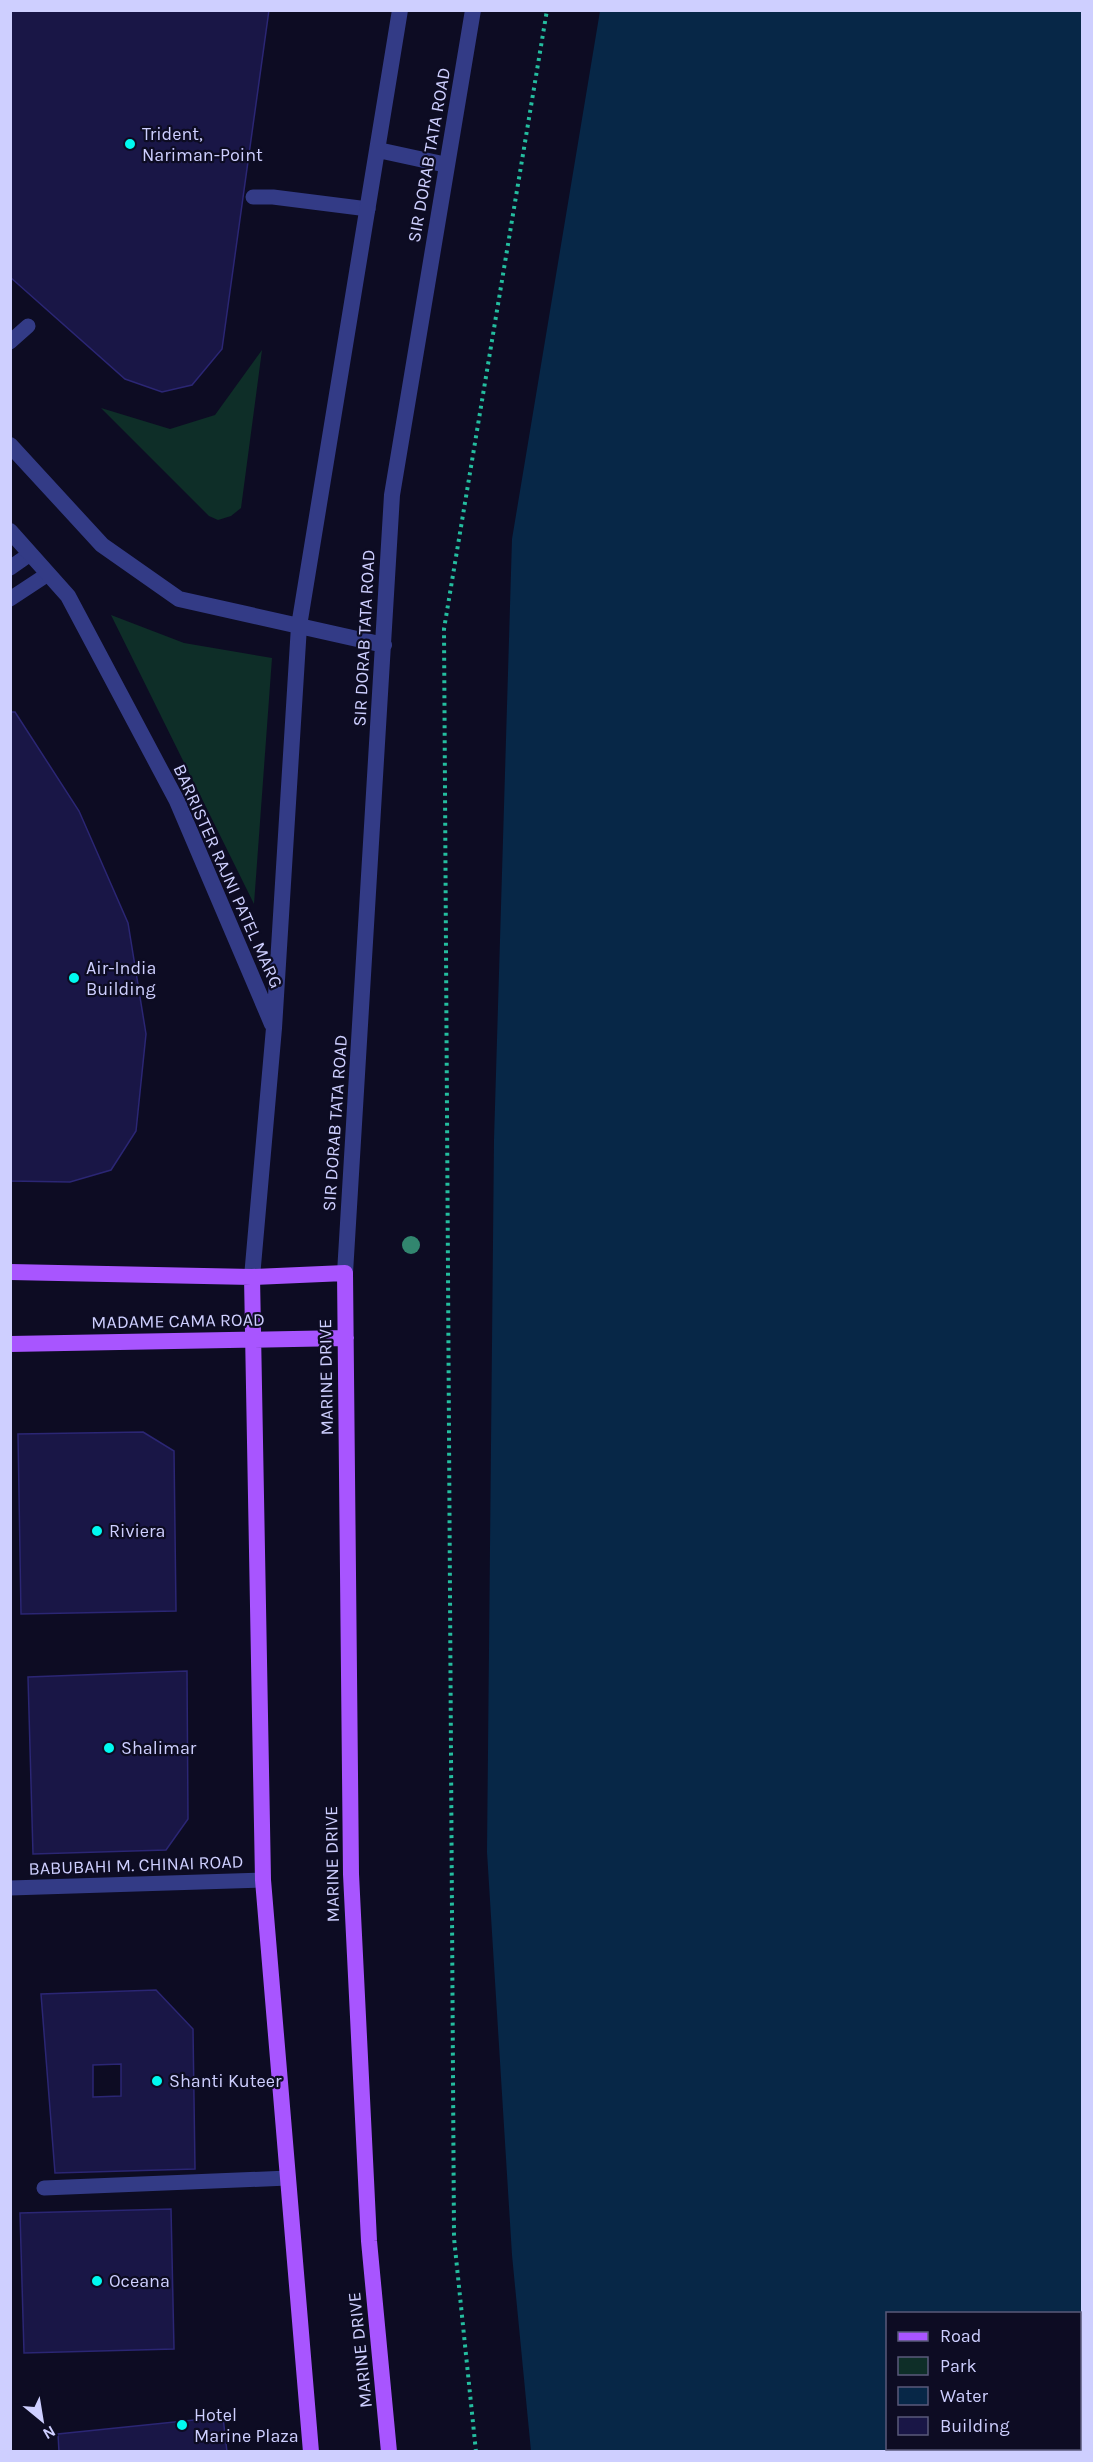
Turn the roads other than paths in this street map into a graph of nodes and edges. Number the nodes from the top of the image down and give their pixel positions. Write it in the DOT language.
graph roads {
  1 [pos="400,10"];
  2 [pos="473,10"];
  3 [pos="378,150"];
  4 [pos="447,165"];
  5 [pos="253,196"];
  6 [pos="368,209"];
  7 [pos="28,326"];
  8 [pos="10,342"];
  9 [pos="10,445"];
  10 [pos="10,531"];
  11 [pos="30,554"];
  12 [pos="10,568"];
  13 [pos="48,574"];
  14 [pos="10,599"];
  15 [pos="299,626"];
  16 [pos="384,645"];
  17 [pos="274,1028"];
  18 [pos="10,1272"];
  19 [pos="345,1274"];
  20 [pos="252,1277"];
  21 [pos="346,1338"];
  22 [pos="252,1339"];
  23 [pos="10,1344"];
  24 [pos="263,1880"];
  25 [pos="10,1888"];
  26 [pos="288,2178"];
  27 [pos="44,2188"];
  28 [pos="311,2451"];
  29 [pos="390,2451"];
  1 -- 3 [label="street"];
  2 -- 4 [label="street, SIR DORAB TATA ROAD"];
  3 -- 4 [label="street"];
  3 -- 6 [label="street"];
  4 -- 16 [label="street, SIR DORAB TATA ROAD"];
  5 -- 6 [label="lane"];
  6 -- 15 [label="street"];
  7 -- 8 [label="lane"];
  9 -- 15 [label="street"];
  10 -- 11 [label="street, BARRISTER RAJNI PATEL MARG"];
  11 -- 12 [label="lane"];
  11 -- 13 [label="street, BARRISTER RAJNI PATEL MARG"];
  13 -- 14 [label="lane"];
  13 -- 17 [label="street, BARRISTER RAJNI PATEL MARG"];
  15 -- 16 [label="street"];
  15 -- 17 [label="street"];
  16 -- 19 [label="street, SIR DORAB TATA ROAD"];
  17 -- 20 [label="street, BARRISTER RAJNI PATEL MARG"];
  18 -- 20 [label="main road"];
  19 -- 20 [label="main road"];
  19 -- 21 [label="main road, MARINE DRIVE"];
  20 -- 22 [label="main road"];
  21 -- 22 [label="main road, MADAME CAMA ROAD"];
  21 -- 29 [label="main road, MARINE DRIVE"];
  22 -- 23 [label="main road, MADAME CAMA ROAD"];
  22 -- 24 [label="main road"];
  24 -- 25 [label="lane, BABUBAHI M. CHINAI ROAD"];
  24 -- 26 [label="main road"];
  26 -- 27 [label="lane"];
  26 -- 28 [label="main road"];
}
